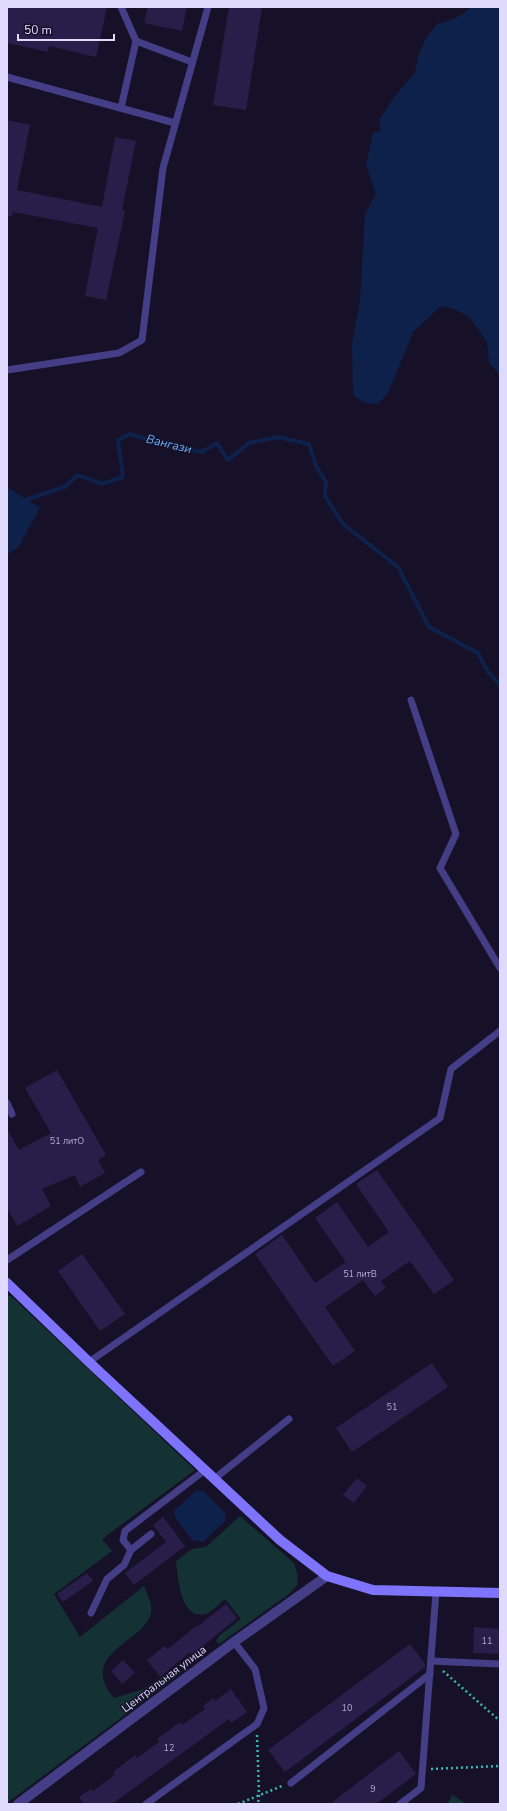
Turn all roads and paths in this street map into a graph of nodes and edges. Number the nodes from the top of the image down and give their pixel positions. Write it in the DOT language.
graph roads {
  1 [pos="121,7"];
  2 [pos="208,7"];
  3 [pos="136,41"];
  4 [pos="192,62"];
  5 [pos="7,77"];
  6 [pos="121,108"];
  7 [pos="175,123"];
  8 [pos="7,370"];
  9 [pos="411,700"];
  10 [pos="500,968"];
  11 [pos="500,1031"];
  12 [pos="7,1103"];
  13 [pos="12,1114"];
  14 [pos="141,1172"];
  15 [pos="7,1260"];
  16 [pos="7,1284"];
  17 [pos="89,1362"];
  18 [pos="289,1419"];
  19 [pos="205,1470"];
  20 [pos="214,1478"];
  21 [pos="151,1534"];
  22 [pos="131,1550"];
  23 [pos="327,1576"];
  24 [pos="436,1592"];
  25 [pos="500,1593"];
  26 [pos="91,1613"];
  27 [pos="234,1642"];
  28 [pos="431,1661"];
  29 [pos="500,1664"];
  30 [pos="430,1674"];
  31 [pos="500,1721"];
  32 [pos="256,1724"];
  33 [pos="500,1766"];
  34 [pos="422,1769"];
  35 [pos="291,1783"];
  36 [pos="259,1795"];
  37 [pos="25,1802"];
  38 [pos="146,1804"];
  39 [pos="238,1804"];
  40 [pos="258,1804"];
  41 [pos="400,1804"];
  1 -- 3 [label="lane"];
  2 -- 4 [label="lane"];
  3 -- 4 [label="lane"];
  3 -- 6 [label="lane"];
  4 -- 7 [label="lane"];
  5 -- 6 [label="lane"];
  6 -- 7 [label="lane"];
  7 -- 8 [label="lane"];
  9 -- 10 [label="lane"];
  11 -- 17 [label="lane"];
  12 -- 13 [label="lane"];
  14 -- 15 [label="lane"];
  16 -- 17 [label="street"];
  17 -- 19 [label="street"];
  18 -- 20 [label="lane"];
  19 -- 20 [label="street"];
  19 -- 22 [label="lane"];
  20 -- 23 [label="street"];
  21 -- 22 [label="lane"];
  22 -- 26 [label="lane"];
  23 -- 24 [label="street"];
  23 -- 27 [label="street, Центральная улица"];
  24 -- 25 [label="street"];
  24 -- 28 [label="lane"];
  27 -- 32 [label="lane"];
  27 -- 37 [label="street, Центральная улица"];
  28 -- 29 [label="lane"];
  28 -- 30 [label="lane"];
  28 -- 31 [label="path"];
  30 -- 34 [label="lane"];
  30 -- 35 [label="lane"];
  32 -- 36 [label="path"];
  32 -- 38 [label="lane"];
  33 -- 34 [label="path"];
  34 -- 41 [label="lane"];
  35 -- 36 [label="path"];
  36 -- 39 [label="path"];
  36 -- 40 [label="path"];
}
